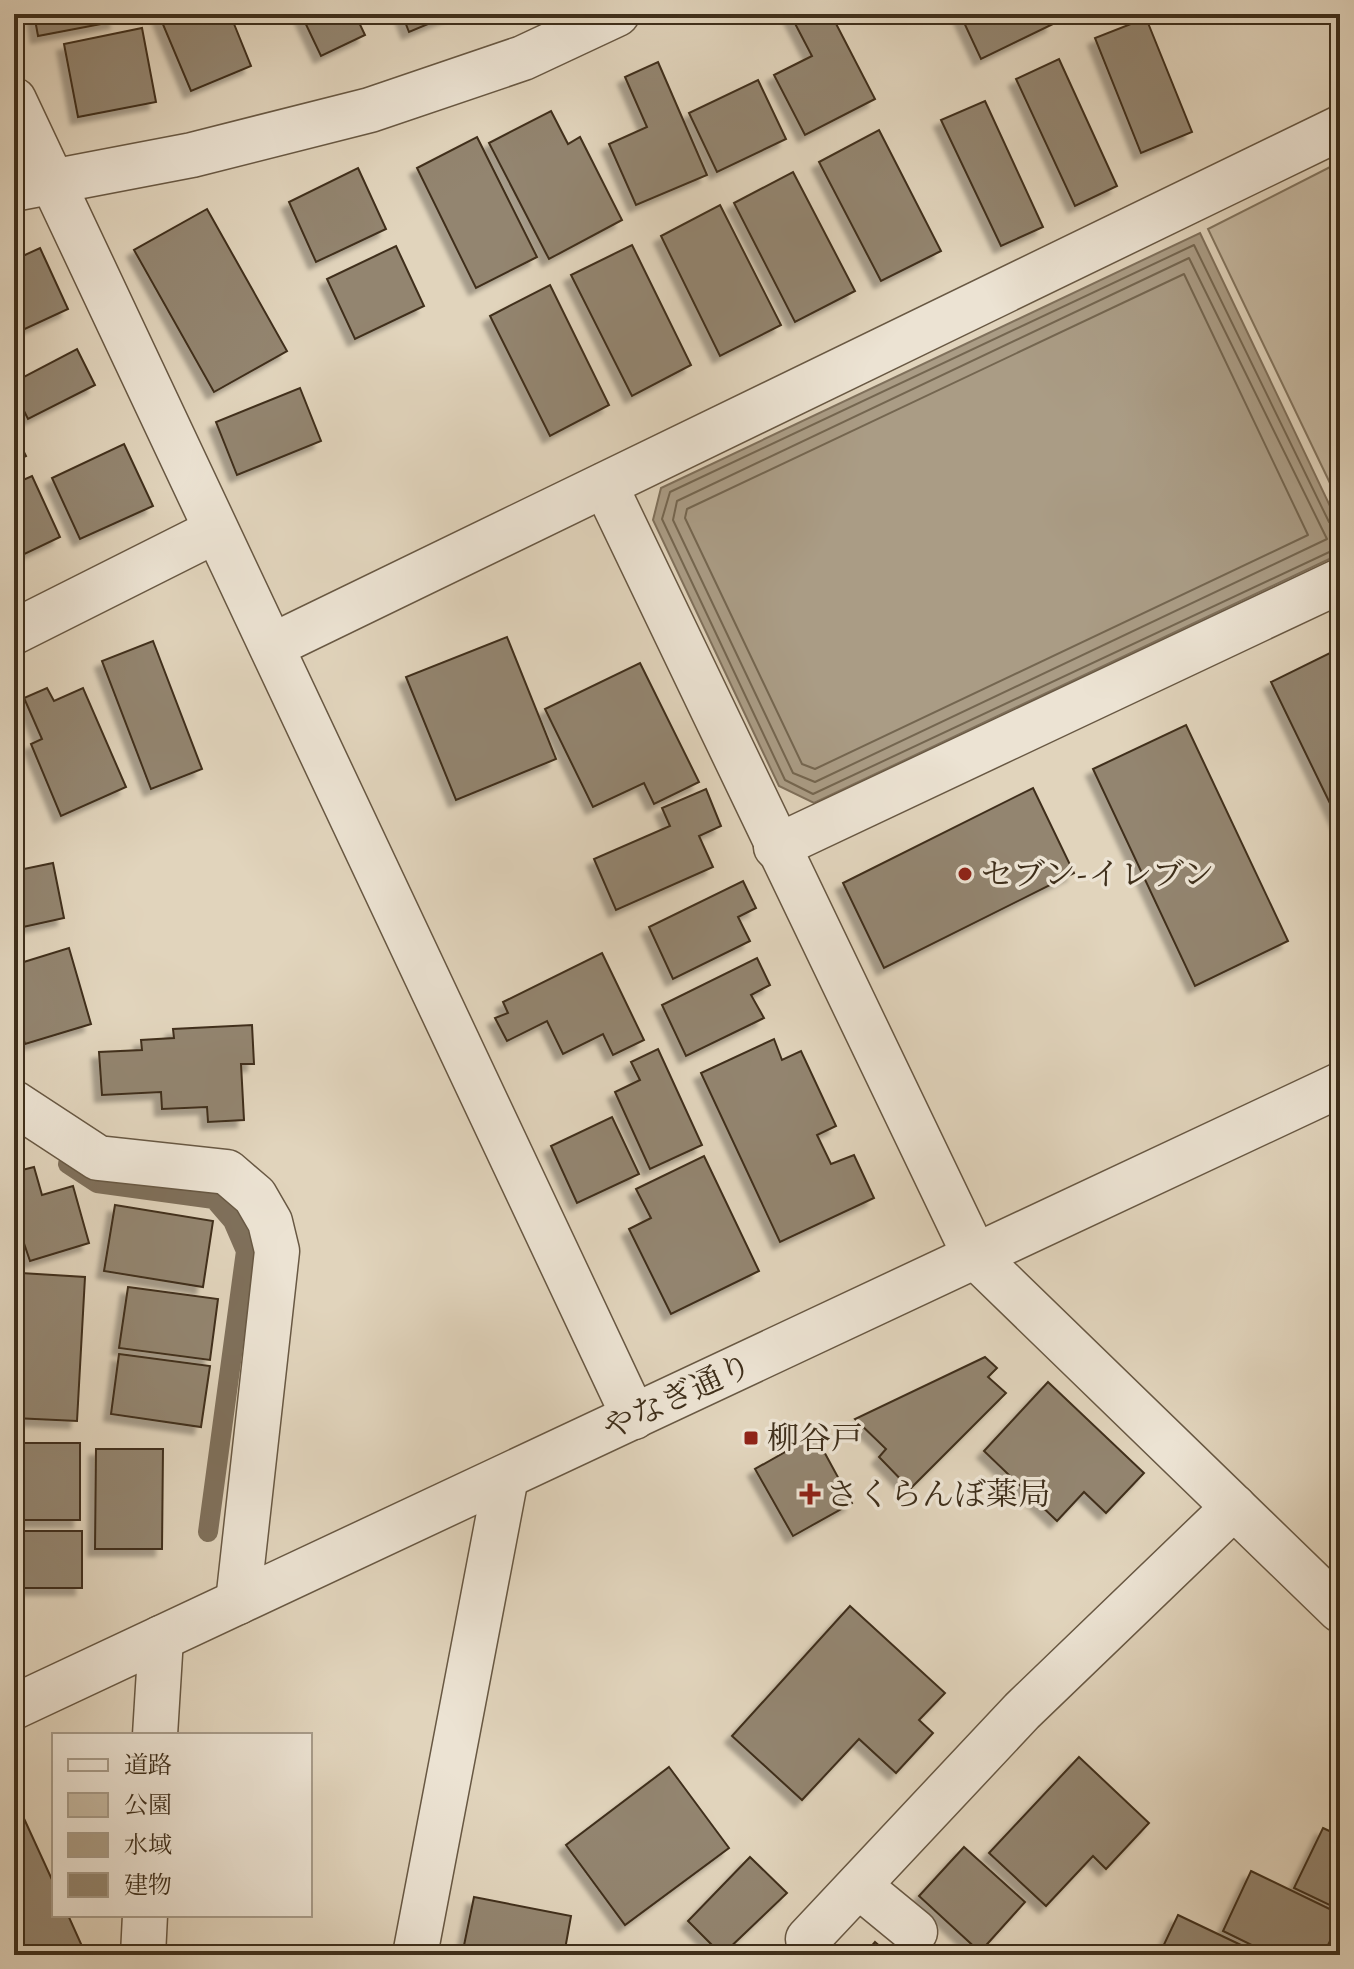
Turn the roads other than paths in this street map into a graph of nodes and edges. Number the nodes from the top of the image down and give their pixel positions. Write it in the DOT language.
graph roads {
  1 [pos="617,14"];
  2 [pos="14,100"];
  3 [pos="1340,128"];
  4 [pos="33,185"];
  5 [pos="605,485"];
  6 [pos="215,531"];
  7 [pos="1340,581"];
  8 [pos="14,632"];
  9 [pos="272,646"];
  10 [pos="776,847"];
  11 [pos="1340,1085"];
  12 [pos="14,1103"];
  13 [pos="975,1256"];
  14 [pos="634,1417"];
  15 [pos="506,1477"];
  16 [pos="1234,1507"];
  17 [pos="238,1602"];
  18 [pos="1340,1610"];
  19 [pos="161,1638"];
  20 [pos="14,1707"];
  21 [pos="155,1733"];
  22 [pos="859,1886"];
  23 [pos="145,1917"];
  24 [pos="915,1932"];
  25 [pos="808,1939"];
  26 [pos="143,1955"];
  27 [pos="415,1955"];
  1 -- 4 [label="street"];
  2 -- 4 [label="street"];
  3 -- 5 [label="street"];
  4 -- 6 [label="street"];
  5 -- 9 [label="street"];
  5 -- 10 [label="street"];
  6 -- 8 [label="street"];
  6 -- 9 [label="street"];
  7 -- 10 [label="street"];
  9 -- 14 [label="street"];
  10 -- 13 [label="street"];
  11 -- 13 [label="street, やなぎ通り"];
  12 -- 17 [label="street"];
  13 -- 14 [label="street, やなぎ通り"];
  13 -- 16 [label="street"];
  14 -- 15 [label="street, やなぎ通り"];
  15 -- 17 [label="street, やなぎ通り"];
  15 -- 27 [label="street"];
  16 -- 18 [label="street"];
  16 -- 22 [label="street"];
  17 -- 19 [label="street, やなぎ通り"];
  19 -- 20 [label="street, やなぎ通り"];
  19 -- 21 [label="street"];
  22 -- 24 [label="street"];
  22 -- 25 [label="street"];
  23 -- 26 [label="street"];
}
